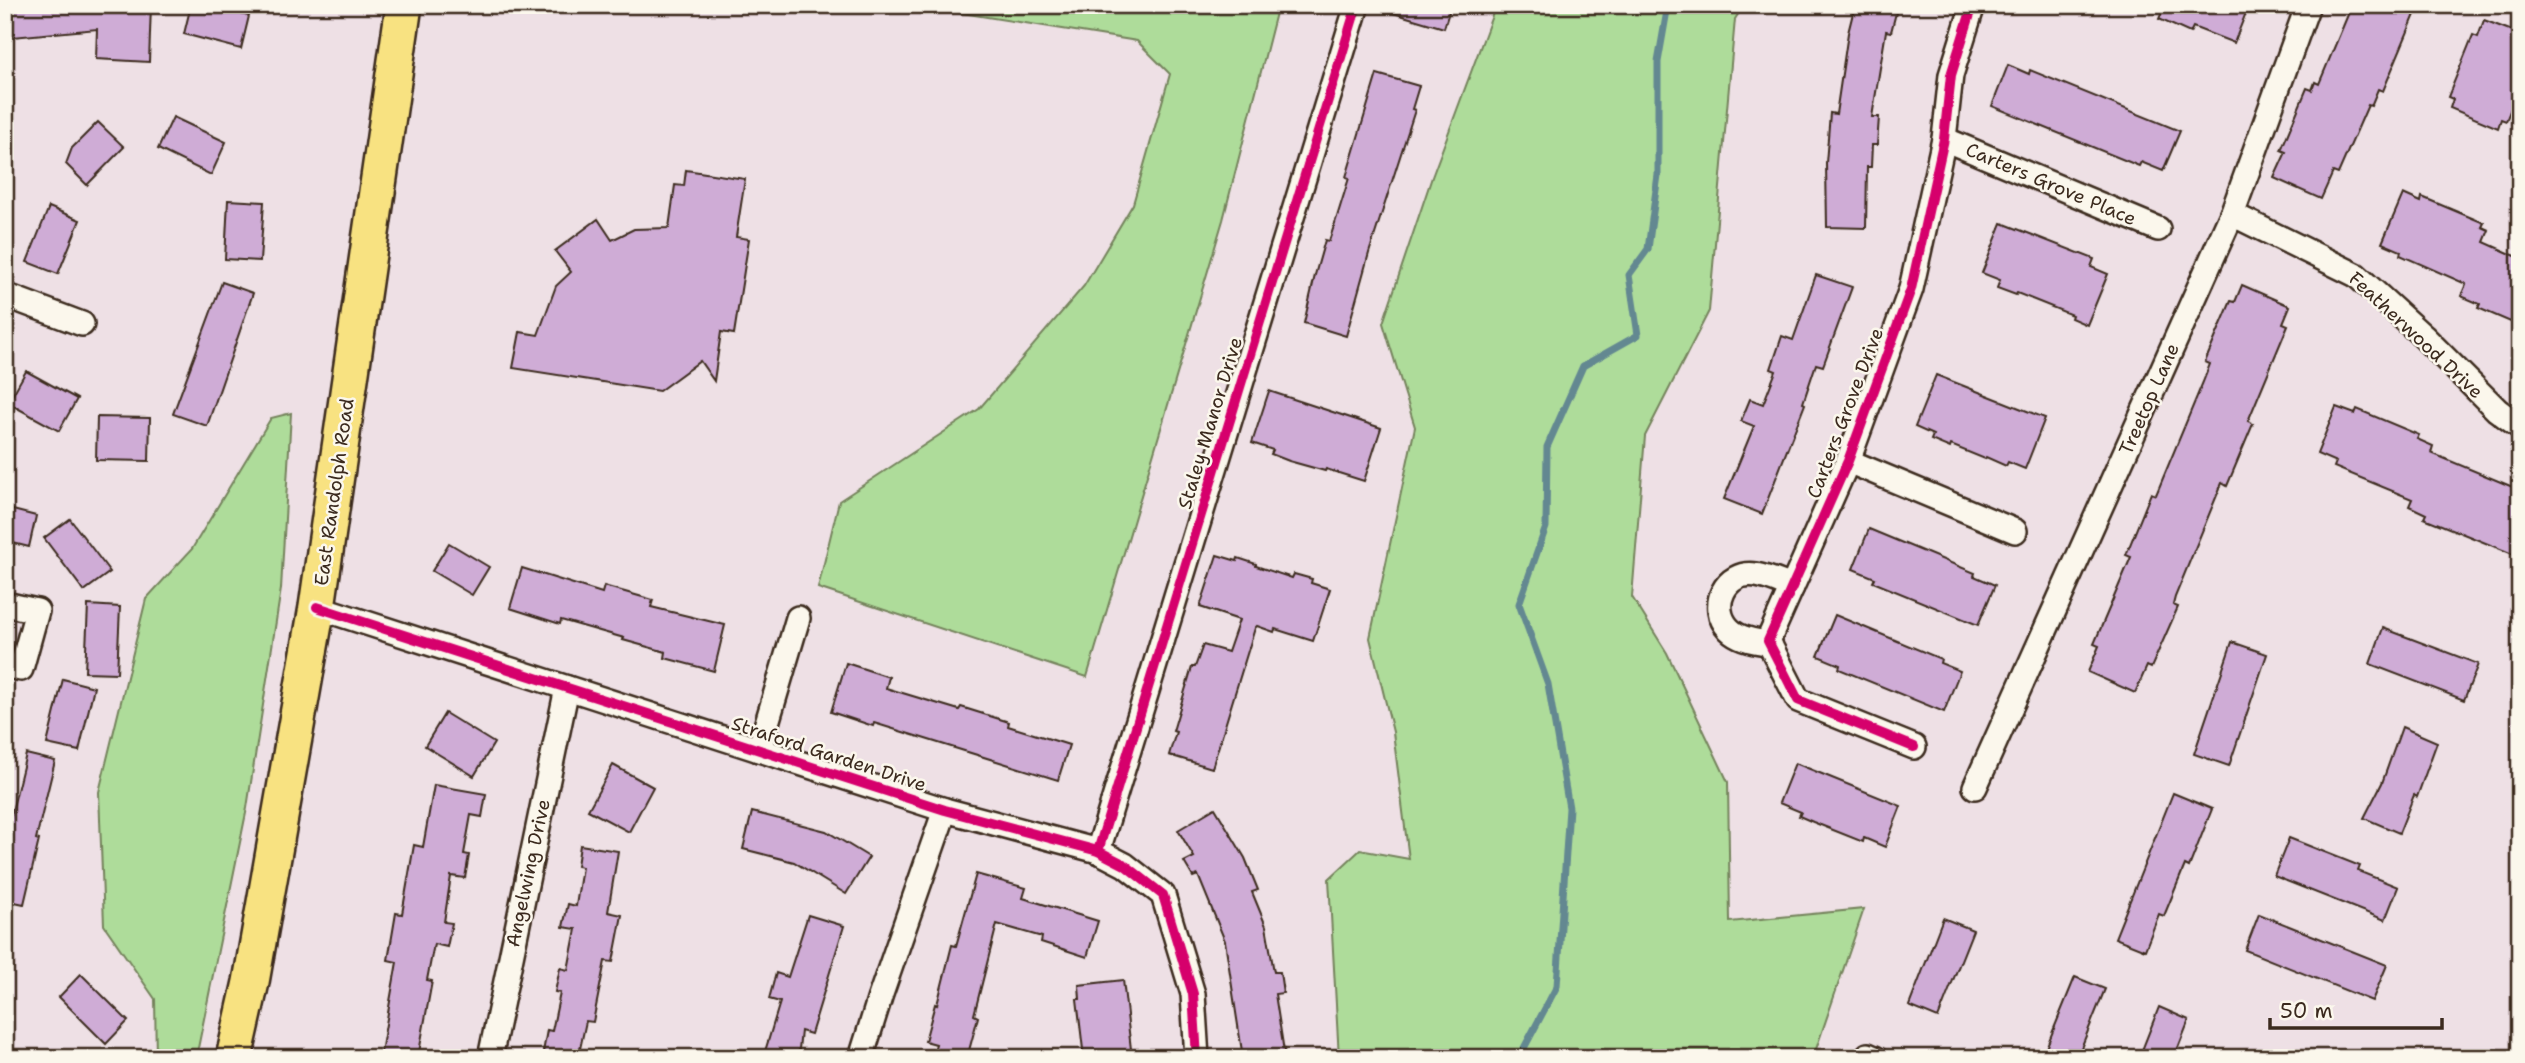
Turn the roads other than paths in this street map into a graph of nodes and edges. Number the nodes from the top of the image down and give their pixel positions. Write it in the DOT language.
graph roads {
  1 [pos="404,5"];
  2 [pos="1357,5"];
  3 [pos="1973,5"];
  4 [pos="2308,5"];
  5 [pos="1944,139"];
  6 [pos="2232,214"];
  7 [pos="2158,229"];
  8 [pos="5,295"];
  9 [pos="82,324"];
  10 [pos="2520,427"];
  11 [pos="1848,461"];
  12 [pos="2015,531"];
  13 [pos="1792,587"];
  14 [pos="5,604"];
  15 [pos="317,607"];
  16 [pos="798,618"];
  17 [pos="1770,643"];
  18 [pos="11,672"];
  19 [pos="567,688"];
  20 [pos="1914,747"];
  21 [pos="759,750"];
  22 [pos="1975,788"];
  23 [pos="945,810"];
  24 [pos="1098,851"];
  25 [pos="234,1058"];
  26 [pos="490,1058"];
  27 [pos="861,1058"];
  28 [pos="1197,1058"];
  1 -- 15 [label="main road, East Randolph Road"];
  2 -- 24 [label="street, Staley Manor Drive"];
  3 -- 5 [label="street, Carters Grove Drive"];
  4 -- 6 [label="street, Treetop Lane"];
  5 -- 7 [label="street, Carters Grove Place"];
  5 -- 11 [label="street, Carters Grove Drive"];
  6 -- 10 [label="street, Featherwood Drive"];
  6 -- 22 [label="street, Treetop Lane"];
  8 -- 9 [label="street"];
  11 -- 12 [label="street"];
  11 -- 13 [label="street, Carters Grove Drive"];
  13 -- 17 [label="street, Carters Grove Drive"];
  13 -- 17 [label="street"];
  14 -- 18 [label="street"];
  15 -- 19 [label="street, Straford Garden Drive"];
  15 -- 25 [label="main road, East Randolph Road"];
  16 -- 21 [label="street"];
  17 -- 20 [label="street"];
  19 -- 21 [label="street, Straford Garden Drive"];
  19 -- 26 [label="street, Angelwing Drive"];
  21 -- 23 [label="street, Straford Garden Drive"];
  23 -- 24 [label="street, Straford Garden Drive"];
  23 -- 27 [label="street, Straford Garden Drive"];
  24 -- 28 [label="street, Straford Garden Drive"];
}
